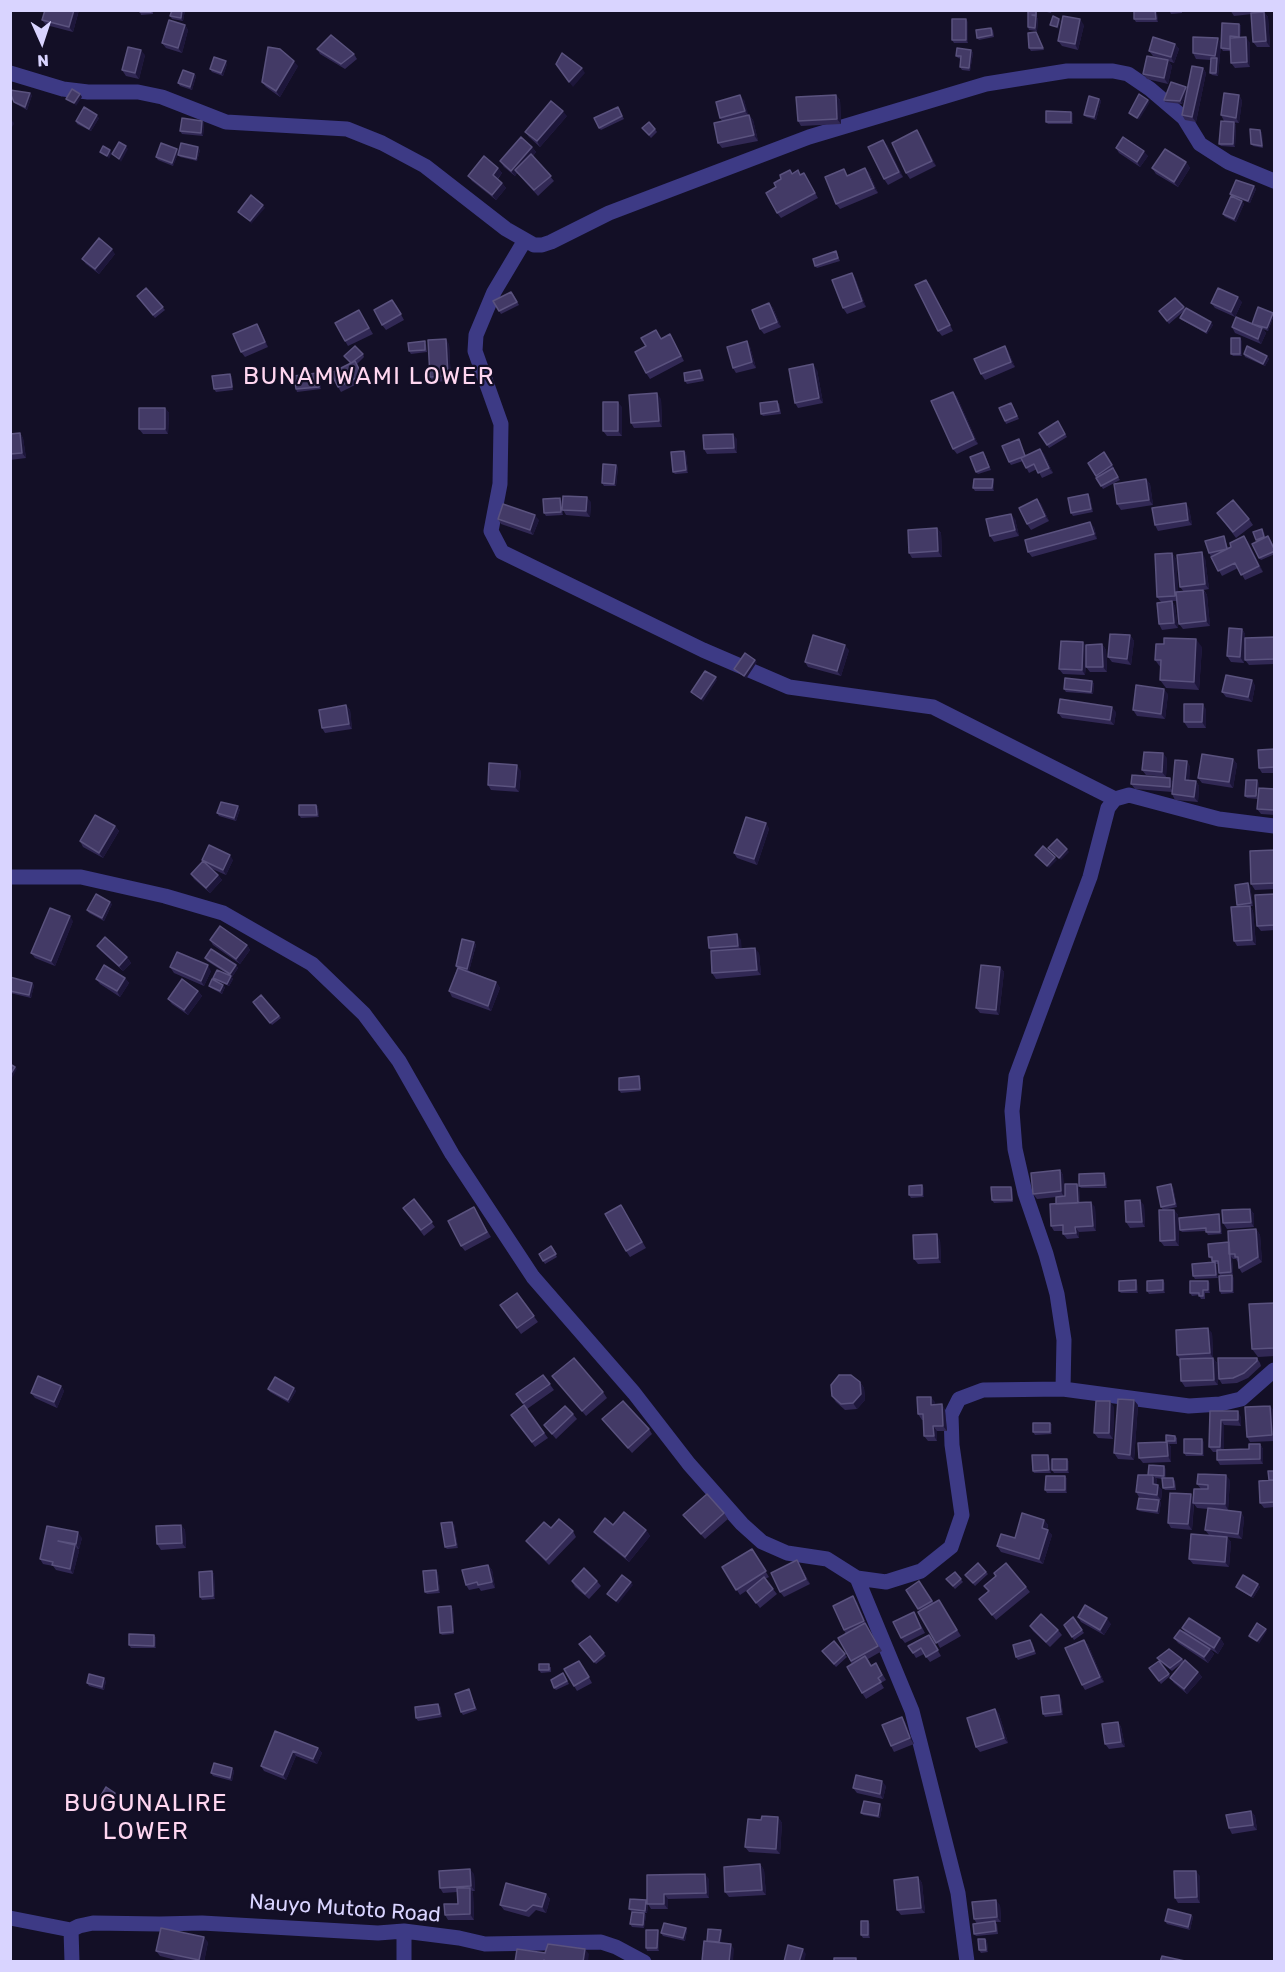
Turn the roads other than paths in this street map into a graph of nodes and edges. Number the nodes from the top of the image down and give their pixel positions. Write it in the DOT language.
graph roads {
  1 [pos="10,74"];
  2 [pos="1275,181"];
  3 [pos="525,240"];
  4 [pos="1115,799"];
  5 [pos="1275,826"];
  6 [pos="10,877"];
  7 [pos="1275,1370"];
  8 [pos="1063,1389"];
  9 [pos="857,1578"];
  10 [pos="10,1918"];
  11 [pos="70,1930"];
  12 [pos="404,1931"];
  13 [pos="72,1962"];
  14 [pos="404,1962"];
  15 [pos="644,1962"];
  16 [pos="967,1962"];
  1 -- 3 [label="street"];
  2 -- 3 [label="street"];
  3 -- 4 [label="street"];
  4 -- 5 [label="street"];
  4 -- 8 [label="street"];
  6 -- 9 [label="street"];
  7 -- 8 [label="street"];
  8 -- 9 [label="street"];
  9 -- 16 [label="street"];
  10 -- 11 [label="street"];
  11 -- 12 [label="street, Nauyo Mutoto Road"];
  11 -- 13 [label="street"];
  12 -- 14 [label="street"];
  12 -- 15 [label="street, Nauyo Mutoto Road"];
}
